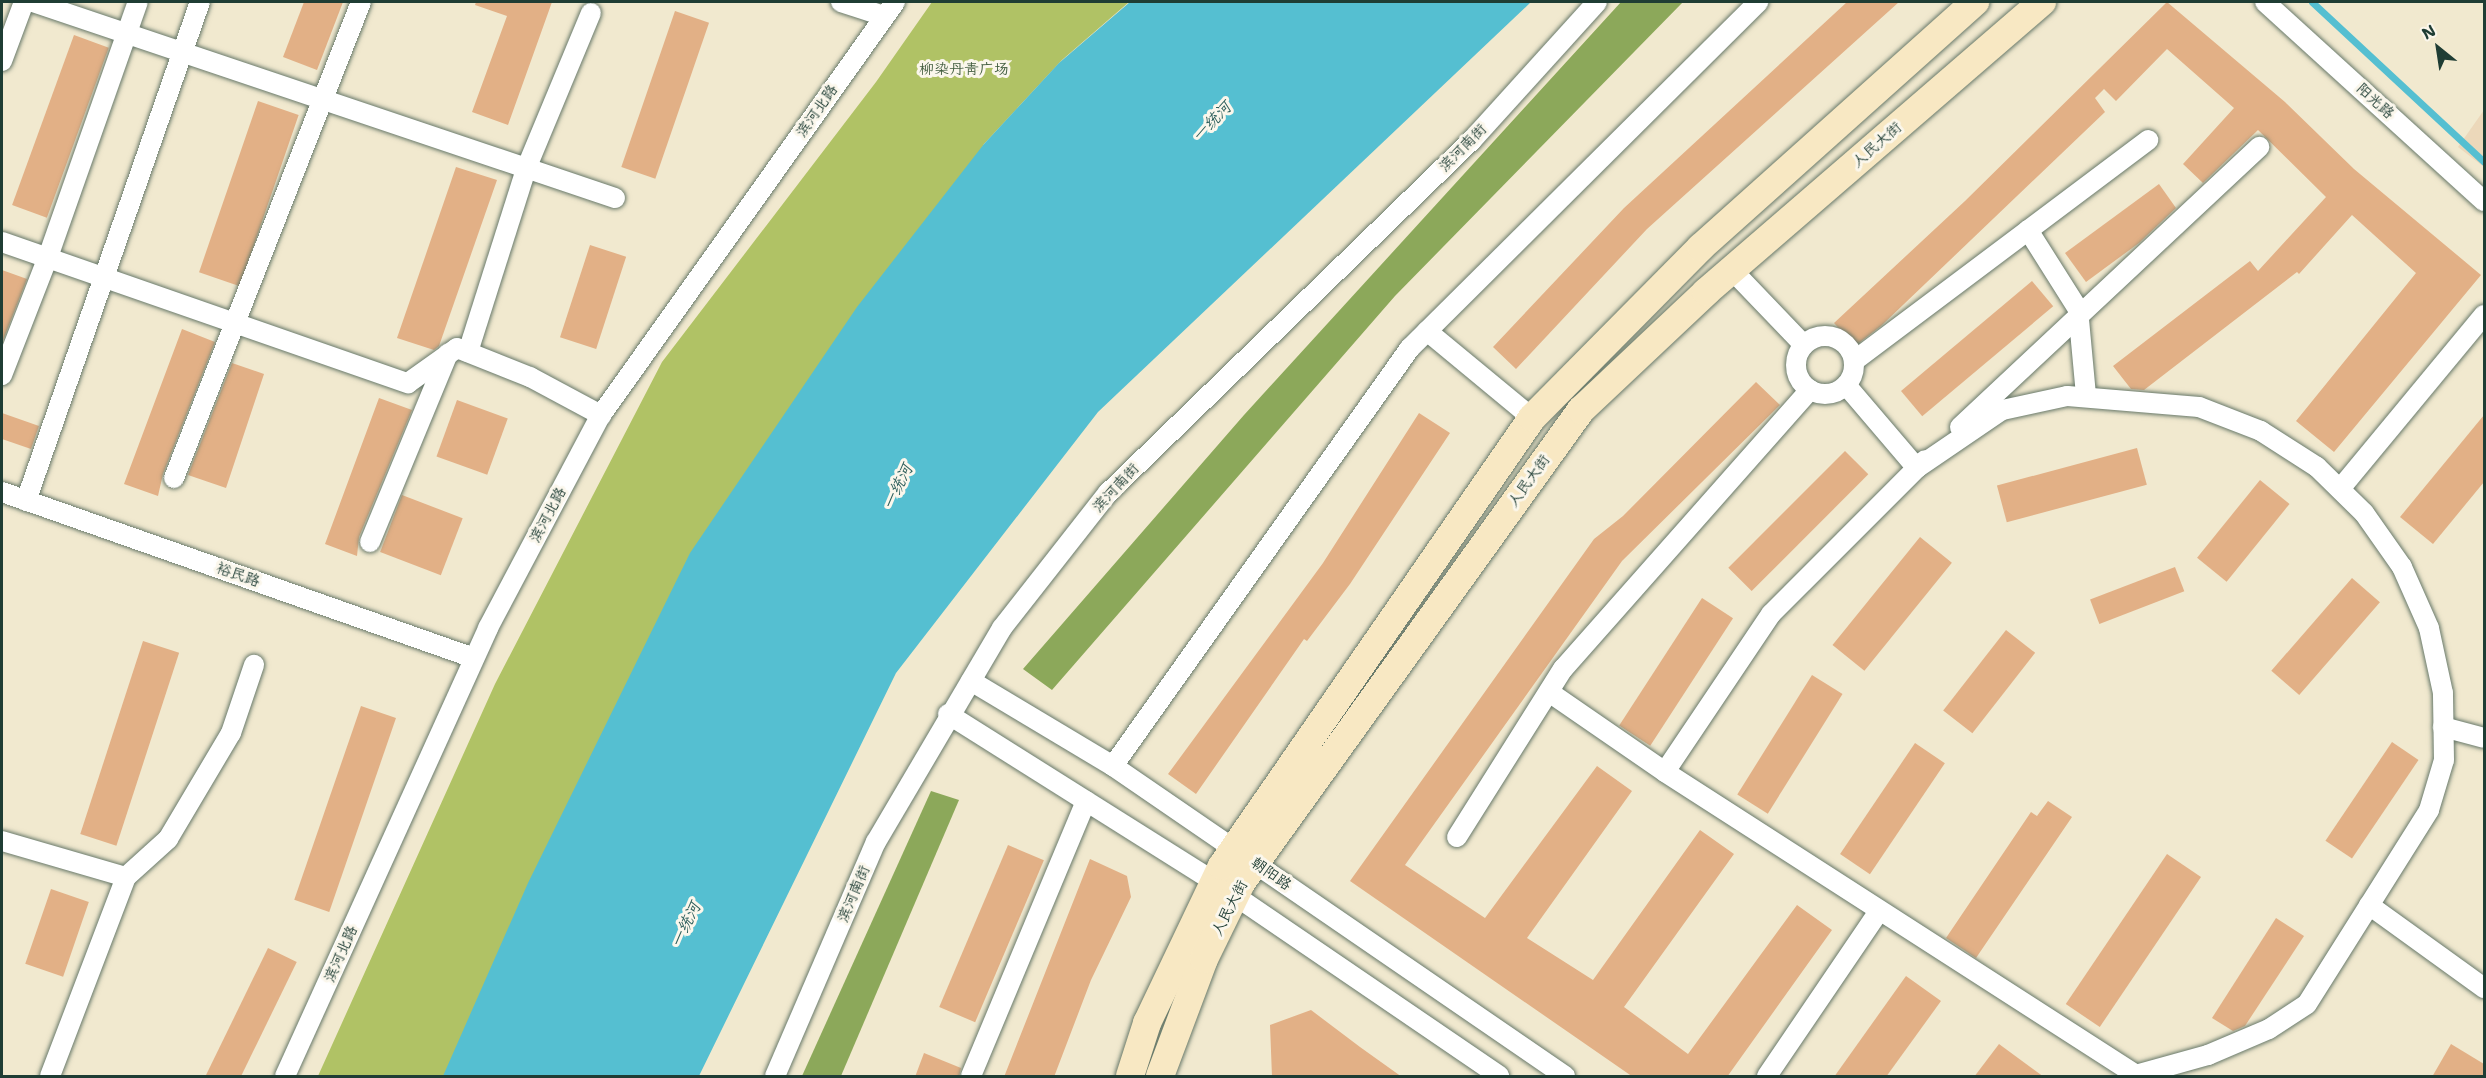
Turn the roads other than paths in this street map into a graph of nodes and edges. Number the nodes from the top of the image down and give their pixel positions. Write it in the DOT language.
graph roads {
  1 [pos="24,2"];
  2 [pos="33,2"];
  3 [pos="138,2"];
  4 [pos="200,2"];
  5 [pos="361,2"];
  6 [pos="842,2"];
  7 [pos="1597,2"];
  8 [pos="1759,2"];
  9 [pos="1975,2"];
  10 [pos="2042,2"];
  11 [pos="2265,2"];
  12 [pos="889,9"];
  13 [pos="591,13"];
  14 [pos="127,32"];
  15 [pos="182,54"];
  16 [pos="2,61"];
  17 [pos="322,101"];
  18 [pos="2148,140"];
  19 [pos="2259,147"];
  20 [pos="526,169"];
  21 [pos="615,198"];
  22 [pos="2484,201"];
  23 [pos="2028,230"];
  24 [pos="2,242"];
  25 [pos="48,257"];
  26 [pos="1732,270"];
  27 [pos="105,278"];
  28 [pos="2484,315"];
  29 [pos="2079,316"];
  30 [pos="235,323"];
  31 [pos="1427,331"];
  32 [pos="1804,345"];
  33 [pos="468,352"];
  34 [pos="448,354"];
  35 [pos="1854,361"];
  36 [pos="2,375"];
  37 [pos="1846,385"];
  38 [pos="1810,390"];
  39 [pos="2086,395"];
  40 [pos="1990,410"];
  41 [pos="601,415"];
  42 [pos="1532,418"];
  43 [pos="1917,468"];
  44 [pos="174,478"];
  45 [pos="2340,489"];
  46 [pos="2,492"];
  47 [pos="26,501"];
  48 [pos="370,542"];
  49 [pos="474,658"];
  50 [pos="254,664"];
  51 [pos="971,681"];
  52 [pos="1549,692"];
  53 [pos="948,714"];
  54 [pos="2443,727"];
  55 [pos="2484,738"];
  56 [pos="1113,766"];
  57 [pos="1665,772"];
  58 [pos="1086,801"];
  59 [pos="1457,837"];
  60 [pos="2,841"];
  61 [pos="1245,856"];
  62 [pos="126,877"];
  63 [pos="1225,889"];
  64 [pos="2369,905"];
  65 [pos="1879,911"];
  66 [pos="2484,988"];
  67 [pos="50,1077"];
  68 [pos="285,1077"];
  69 [pos="775,1077"];
  70 [pos="971,1077"];
  71 [pos="1130,1077"];
  72 [pos="1160,1077"];
  73 [pos="1499,1077"];
  74 [pos="1565,1077"];
  75 [pos="1767,1077"];
  1 -- 16 [label="street"];
  2 -- 14 [label="street"];
  3 -- 14 [label="street"];
  4 -- 15 [label="street"];
  5 -- 17 [label="street"];
  6 -- 12 [label="street"];
  7 -- 51 [label="street, 滨河南街"];
  8 -- 31 [label="street"];
  9 -- 42 [label="street, 人民大街"];
  10 -- 26 [label="street, 人民大街"];
  11 -- 22 [label="street, 阳光路"];
  12 -- 41 [label="street, 滨河北路"];
  13 -- 20 [label="street"];
  14 -- 15 [label="street"];
  14 -- 25 [label="street"];
  15 -- 17 [label="street"];
  15 -- 27 [label="street"];
  17 -- 20 [label="street"];
  17 -- 30 [label="street"];
  18 -- 23 [label="street"];
  19 -- 29 [label="street"];
  20 -- 21 [label="street"];
  20 -- 33 [label="street"];
  23 -- 29 [label="street"];
  23 -- 35 [label="street"];
  24 -- 25 [label="street"];
  25 -- 27 [label="street"];
  25 -- 36 [label="street"];
  26 -- 32 [label="street"];
  26 -- 61 [label="street, 人民大街"];
  27 -- 30 [label="street"];
  27 -- 47 [label="street"];
  28 -- 45 [label="street"];
  29 -- 39 [label="street"];
  29 -- 40 [label="street"];
  30 -- 34 [label="street"];
  30 -- 44 [label="street"];
  31 -- 42 [label="street"];
  31 -- 56 [label="street"];
  32 -- 35 [label="street"];
  32 -- 38 [label="street"];
  33 -- 34 [label="street"];
  33 -- 41 [label="street"];
  34 -- 48 [label="street"];
  35 -- 37 [label="street"];
  37 -- 38 [label="street"];
  37 -- 43 [label="street"];
  38 -- 52 [label="street"];
  39 -- 40 [label="street"];
  39 -- 45 [label="street"];
  40 -- 43 [label="street"];
  41 -- 49 [label="street, 滨河北路"];
  42 -- 61 [label="street, 人民大街"];
  43 -- 57 [label="street"];
  45 -- 54 [label="street"];
  46 -- 47 [label="street, 裕民路"];
  47 -- 49 [label="street, 裕民路"];
  49 -- 68 [label="street, 滨河北路"];
  50 -- 62 [label="street"];
  51 -- 53 [label="street, 滨河南街"];
  51 -- 56 [label="street, 朝阳路"];
  52 -- 57 [label="street"];
  52 -- 59 [label="street"];
  53 -- 58 [label="street"];
  53 -- 69 [label="street, 滨河南街"];
  54 -- 55 [label="street"];
  54 -- 64 [label="street"];
  56 -- 61 [label="street, 朝阳路"];
  57 -- 65 [label="street"];
  58 -- 63 [label="street"];
  58 -- 70 [label="street"];
  60 -- 62 [label="street"];
  61 -- 63 [label="street, 人民大街"];
  61 -- 74 [label="street, 朝阳路"];
  62 -- 67 [label="street"];
  63 -- 71 [label="street, 人民大街"];
  63 -- 72 [label="street, 人民大街"];
  63 -- 73 [label="street"];
  64 -- 65 [label="street"];
  64 -- 66 [label="street"];
  65 -- 75 [label="street"];
}
